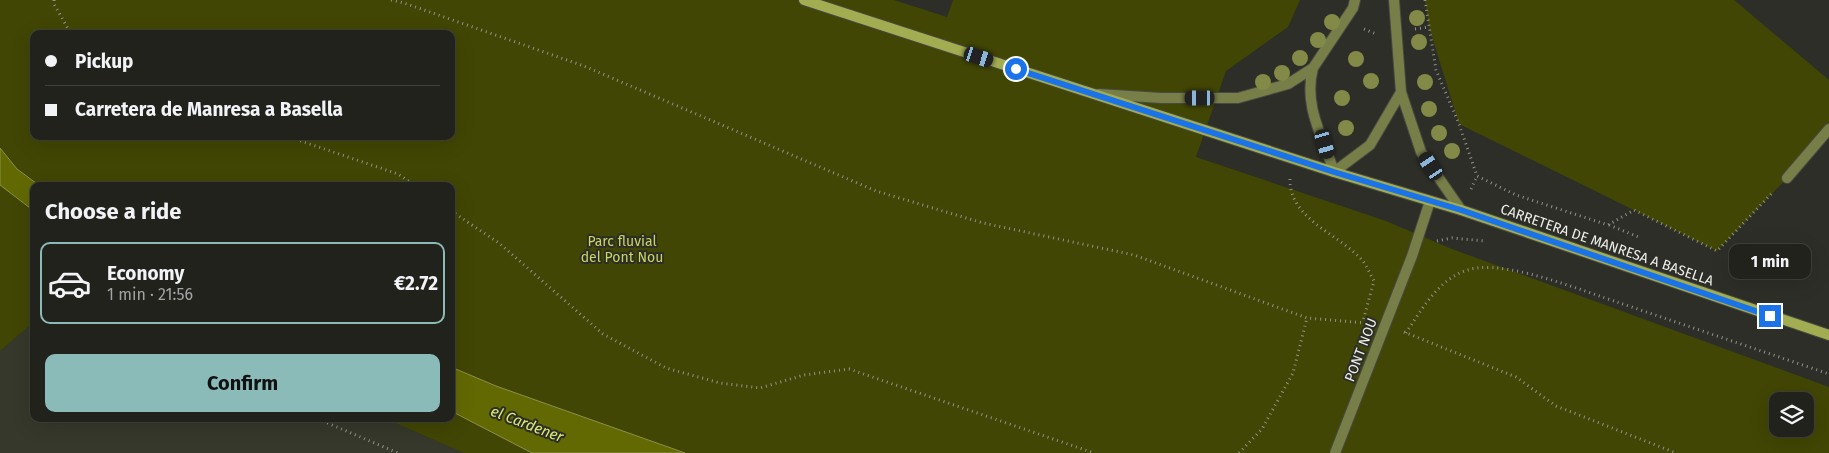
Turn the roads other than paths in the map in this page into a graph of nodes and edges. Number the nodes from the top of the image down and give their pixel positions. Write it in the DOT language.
graph roads {
  1 [pos="804,0"];
  2 [pos="1355,0"];
  3 [pos="1394,0"];
  4 [pos="1313,68"];
  5 [pos="1401,92"];
  6 [pos="1091,93"];
  7 [pos="1829,129"];
  8 [pos="1334,172"];
  9 [pos="1787,178"];
  10 [pos="1430,201"];
  11 [pos="1461,210"];
  12 [pos="1829,335"];
  13 [pos="1335,453"];
  1 -- 6 [label="main road, CARRETERA DE MANRESA A BASELLA"];
  2 -- 4 [label="street"];
  3 -- 5 [label="street"];
  4 -- 6 [label="street"];
  4 -- 8 [label="street"];
  5 -- 8 [label="street"];
  5 -- 11 [label="street"];
  6 -- 8 [label="main road, CARRETERA DE MANRESA A BASELLA"];
  7 -- 9 [label="street"];
  8 -- 10 [label="main road, CARRETERA DE MANRESA A BASELLA"];
  10 -- 11 [label="main road, CARRETERA DE MANRESA A BASELLA"];
  10 -- 13 [label="street, PONT NOU, bridge"];
  11 -- 12 [label="main road, CARRETERA DE MANRESA A BASELLA"];
}
